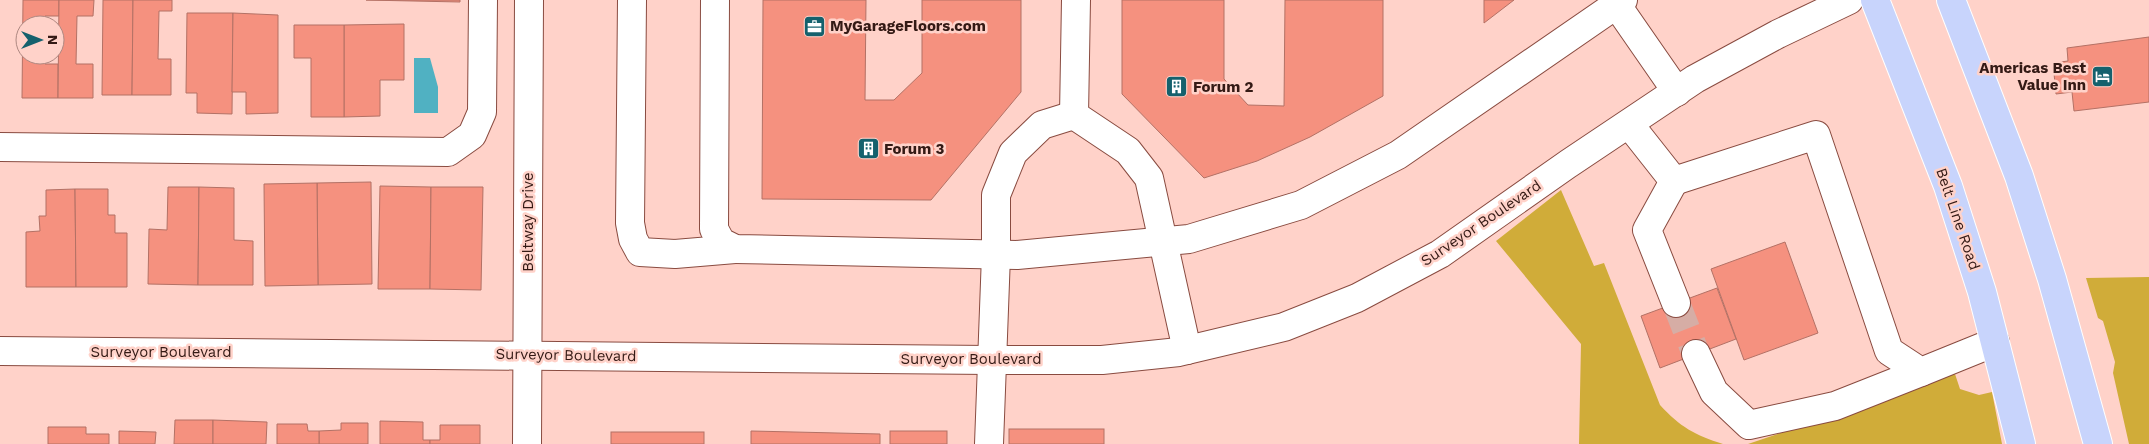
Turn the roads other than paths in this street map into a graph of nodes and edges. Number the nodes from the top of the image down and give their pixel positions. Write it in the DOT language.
graph roads {
  1 [pos="483,0"];
  2 [pos="529,0"];
  3 [pos="632,0"];
  4 [pos="715,0"];
  5 [pos="1076,0"];
  6 [pos="1849,0"];
  7 [pos="1875,0"];
  8 [pos="1951,0"];
  9 [pos="1619,2"];
  10 [pos="1677,92"];
  11 [pos="1074,115"];
  12 [pos="1629,124"];
  13 [pos="0,147"];
  14 [pos="1674,181"];
  15 [pos="1163,241"];
  16 [pos="735,249"];
  17 [pos="996,255"];
  18 [pos="1676,303"];
  19 [pos="1995,342"];
  20 [pos="0,350"];
  21 [pos="1187,350"];
  22 [pos="1696,354"];
  23 [pos="528,355"];
  24 [pos="991,360"];
  25 [pos="1921,372"];
  26 [pos="527,444"];
  27 [pos="989,444"];
  28 [pos="2021,444"];
  29 [pos="2098,444"];
  1 -- 13 [label="street"];
  2 -- 23 [label="street, Beltway Drive"];
  3 -- 16 [label="street"];
  4 -- 16 [label="street"];
  5 -- 11 [label="street"];
  6 -- 10 [label="street, Surveyor Boulevard"];
  7 -- 19 [label="main road, Belt Line Road"];
  8 -- 29 [label="main road"];
  9 -- 10 [label="street"];
  9 -- 15 [label="street"];
  10 -- 12 [label="street, Surveyor Boulevard"];
  11 -- 15 [label="street"];
  11 -- 17 [label="street"];
  12 -- 14 [label="street"];
  12 -- 21 [label="street, Surveyor Boulevard"];
  14 -- 18 [label="street"];
  14 -- 25 [label="street"];
  15 -- 17 [label="street"];
  15 -- 21 [label="street"];
  16 -- 17 [label="street"];
  17 -- 24 [label="street"];
  19 -- 25 [label="street"];
  19 -- 28 [label="main road, Belt Line Road"];
  20 -- 23 [label="street, Surveyor Boulevard"];
  21 -- 24 [label="street, Surveyor Boulevard"];
  22 -- 25 [label="street"];
  23 -- 24 [label="street, Surveyor Boulevard"];
  23 -- 26 [label="street, Beltway Drive"];
  24 -- 27 [label="street"];
}
